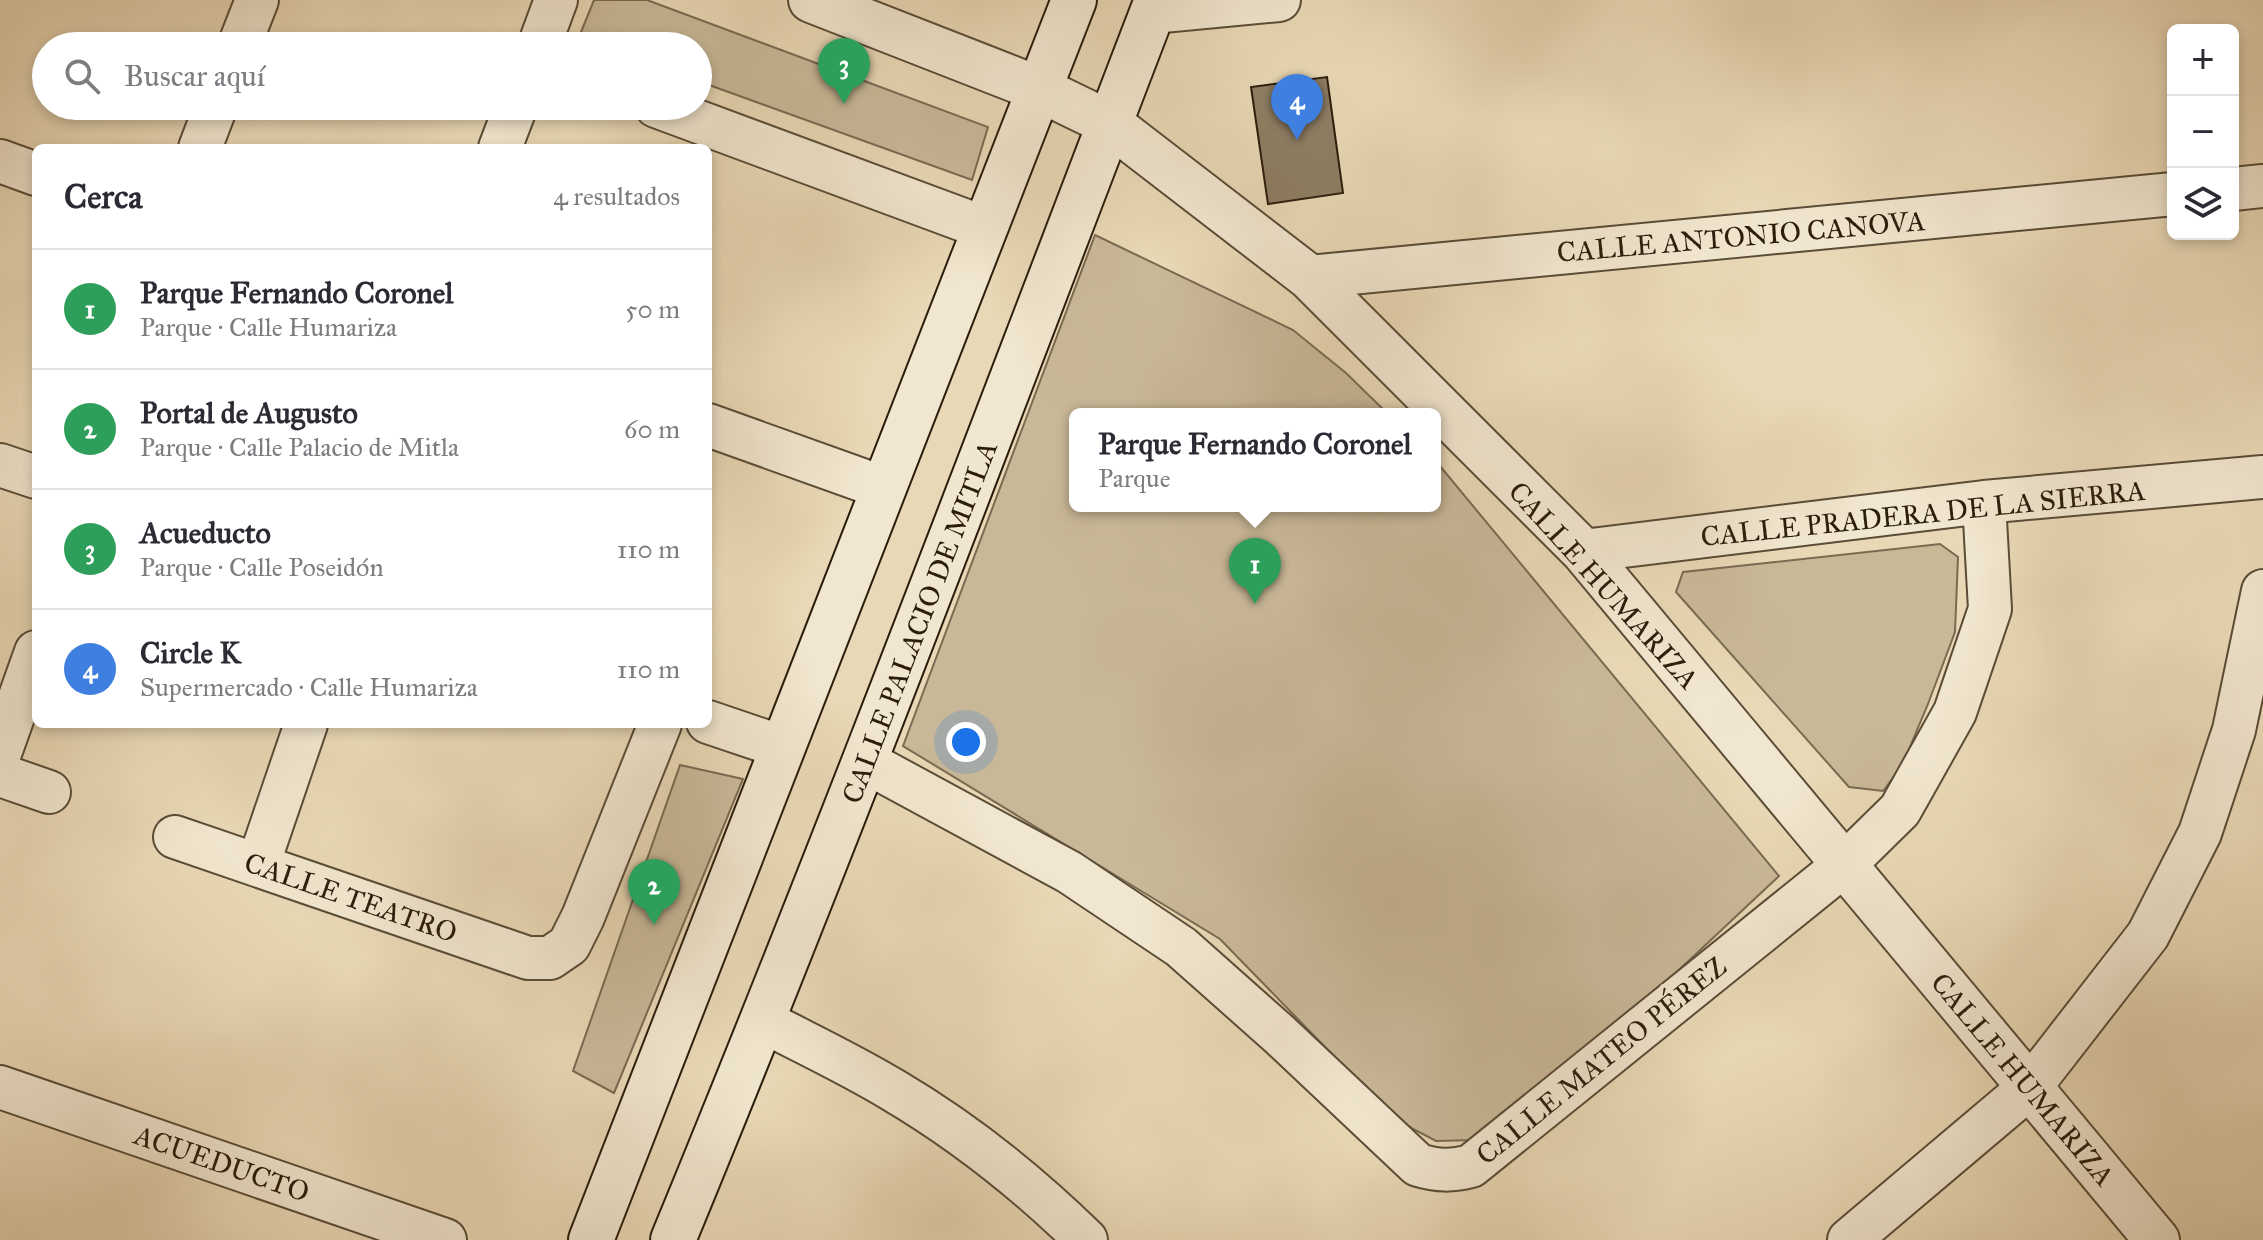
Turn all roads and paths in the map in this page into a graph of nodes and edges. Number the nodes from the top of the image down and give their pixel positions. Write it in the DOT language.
graph roads {
  1 [pos="257,0"];
  2 [pos="556,0"];
  3 [pos="811,0"];
  4 [pos="1074,0"];
  5 [pos="1279,0"];
  6 [pos="1154,6"];
  7 [pos="244,32"];
  8 [pos="544,32"];
  9 [pos="1039,89"];
  10 [pos="211,120"];
  11 [pos="511,120"];
  12 [pos="694,120"];
  13 [pos="1109,123"];
  14 [pos="202,144"];
  15 [pos="502,144"];
  16 [pos="0,161"];
  17 [pos="32,173"];
  18 [pos="2263,186"];
  19 [pos="2239,188"];
  20 [pos="2167,195"];
  21 [pos="985,228"];
  22 [pos="1309,277"];
  23 [pos="1440,408"];
  24 [pos="1441,409"];
  25 [pos="712,426"];
  26 [pos="0,465"];
  27 [pos="32,476"];
  28 [pos="2263,477"];
  29 [pos="884,488"];
  30 [pos="1984,502"];
  31 [pos="1583,551"];
  32 [pos="2263,591"];
  33 [pos="32,663"];
  34 [pos="712,723"];
  35 [pos="305,728"];
  36 [pos="658,728"];
  37 [pos="782,747"];
  38 [pos="0,753"];
  39 [pos="866,762"];
  40 [pos="0,775"];
  41 [pos="49,792"];
  42 [pos="175,837"];
  43 [pos="258,865"];
  44 [pos="1844,865"];
  45 [pos="763,1021"];
  46 [pos="0,1087"];
  47 [pos="2030,1087"];
  48 [pos="445,1240"];
  49 [pos="591,1240"];
  50 [pos="673,1240"];
  51 [pos="1086,1240"];
  52 [pos="1849,1240"];
  53 [pos="2157,1240"];
  1 -- 7 [label="street"];
  2 -- 8 [label="street"];
  3 -- 9 [label="main road, CALLE HUMARIZA"];
  4 -- 9 [label="main road"];
  5 -- 6 [label="street"];
  6 -- 13 [label="main road, CALLE PALACIO DE MITLA"];
  9 -- 13 [label="main road, CALLE HUMARIZA"];
  9 -- 21 [label="main road"];
  10 -- 14 [label="street"];
  11 -- 15 [label="street"];
  12 -- 21 [label="street"];
  13 -- 22 [label="main road, CALLE HUMARIZA"];
  13 -- 39 [label="main road, CALLE PALACIO DE MITLA"];
  16 -- 17 [label="street"];
  18 -- 19 [label="street"];
  20 -- 22 [label="street, CALLE ANTONIO CANOVA"];
  21 -- 29 [label="main road"];
  22 -- 23 [label="main road, CALLE HUMARIZA"];
  24 -- 31 [label="main road, CALLE HUMARIZA"];
  25 -- 29 [label="street"];
  26 -- 27 [label="street"];
  28 -- 30 [label="street, CALLE PRADERA DE LA SIERRA"];
  29 -- 37 [label="main road"];
  30 -- 31 [label="street, CALLE PRADERA DE LA SIERRA"];
  30 -- 44 [label="street, CALLE MATEO PÉREZ"];
  31 -- 44 [label="main road, CALLE HUMARIZA"];
  32 -- 47 [label="street"];
  33 -- 38 [label="street"];
  34 -- 37 [label="street"];
  35 -- 43 [label="street"];
  36 -- 43 [label="street, CALLE TEATRO"];
  37 -- 49 [label="main road"];
  39 -- 44 [label="street, CALLE MATEO PÉREZ"];
  39 -- 45 [label="main road, CALLE PALACIO DE MITLA"];
  40 -- 41 [label="street"];
  42 -- 43 [label="street, CALLE TEATRO"];
  44 -- 47 [label="main road, CALLE HUMARIZA"];
  45 -- 50 [label="main road, CALLE PALACIO DE MITLA"];
  45 -- 51 [label="street"];
  46 -- 48 [label="street, ACUEDUCTO"];
  47 -- 52 [label="street"];
  47 -- 53 [label="main road, CALLE HUMARIZA"];
}
